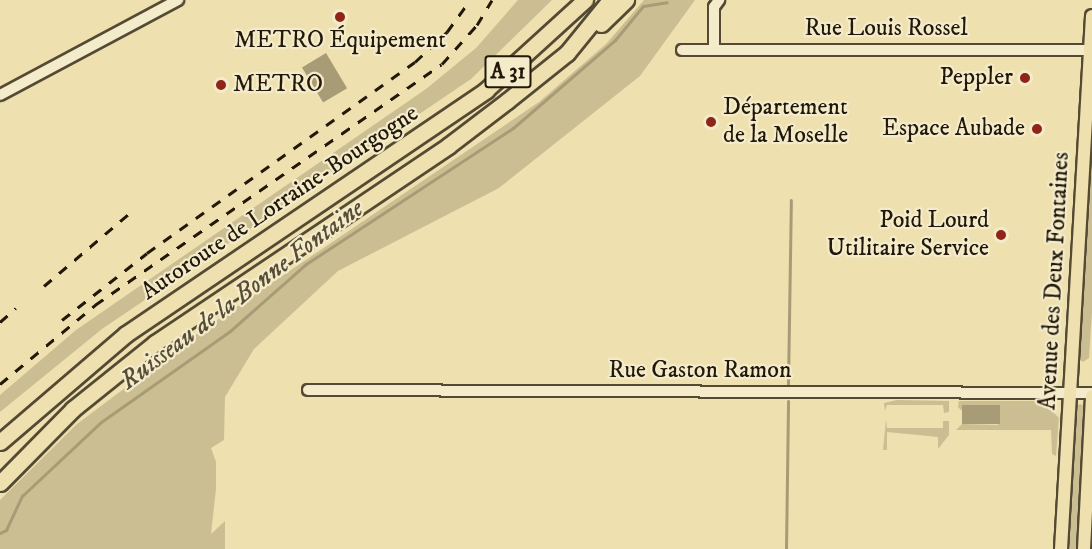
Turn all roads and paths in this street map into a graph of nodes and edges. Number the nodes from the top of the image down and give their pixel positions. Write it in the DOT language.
graph roads {
  1 [pos="178,0"];
  2 [pos="585,0"];
  3 [pos="610,0"];
  4 [pos="626,0"];
  5 [pos="719,0"];
  6 [pos="1092,16"];
  7 [pos="682,50"];
  8 [pos="714,50"];
  9 [pos="1090,50"];
  10 [pos="567,53"];
  11 [pos="0,95"];
  12 [pos="308,390"];
  13 [pos="1069,393"];
  14 [pos="1092,395"];
  15 [pos="0,442"];
  16 [pos="0,483"];
  17 [pos="1061,549"];
  18 [pos="1084,549"];
  1 -- 11 [label="street"];
  2 -- 15 [label="highway, Autoroute de Lorraine-Bourgogne / A 31"];
  3 -- 10 [label="highway, Autoroute de Lorraine-Bourgogne / A 31"];
  4 -- 10 [label="highway"];
  5 -- 8 [label="street"];
  6 -- 9 [label="main road, Avenue des Deux Fontaines"];
  7 -- 8 [label="street, Rue Louis Rossel"];
  8 -- 9 [label="street, Rue Louis Rossel"];
  9 -- 13 [label="main road, Avenue des Deux Fontaines"];
  10 -- 16 [label="highway, Autoroute de Lorraine-Bourgogne / A 31"];
  12 -- 13 [label="street, Rue Gaston Ramon"];
  13 -- 14 [label="street, Rue Gaston Ramon"];
  13 -- 17 [label="main road, Avenue des Deux Fontaines"];
  14 -- 18 [label="main road, Avenue des Deux Fontaines"];
}
